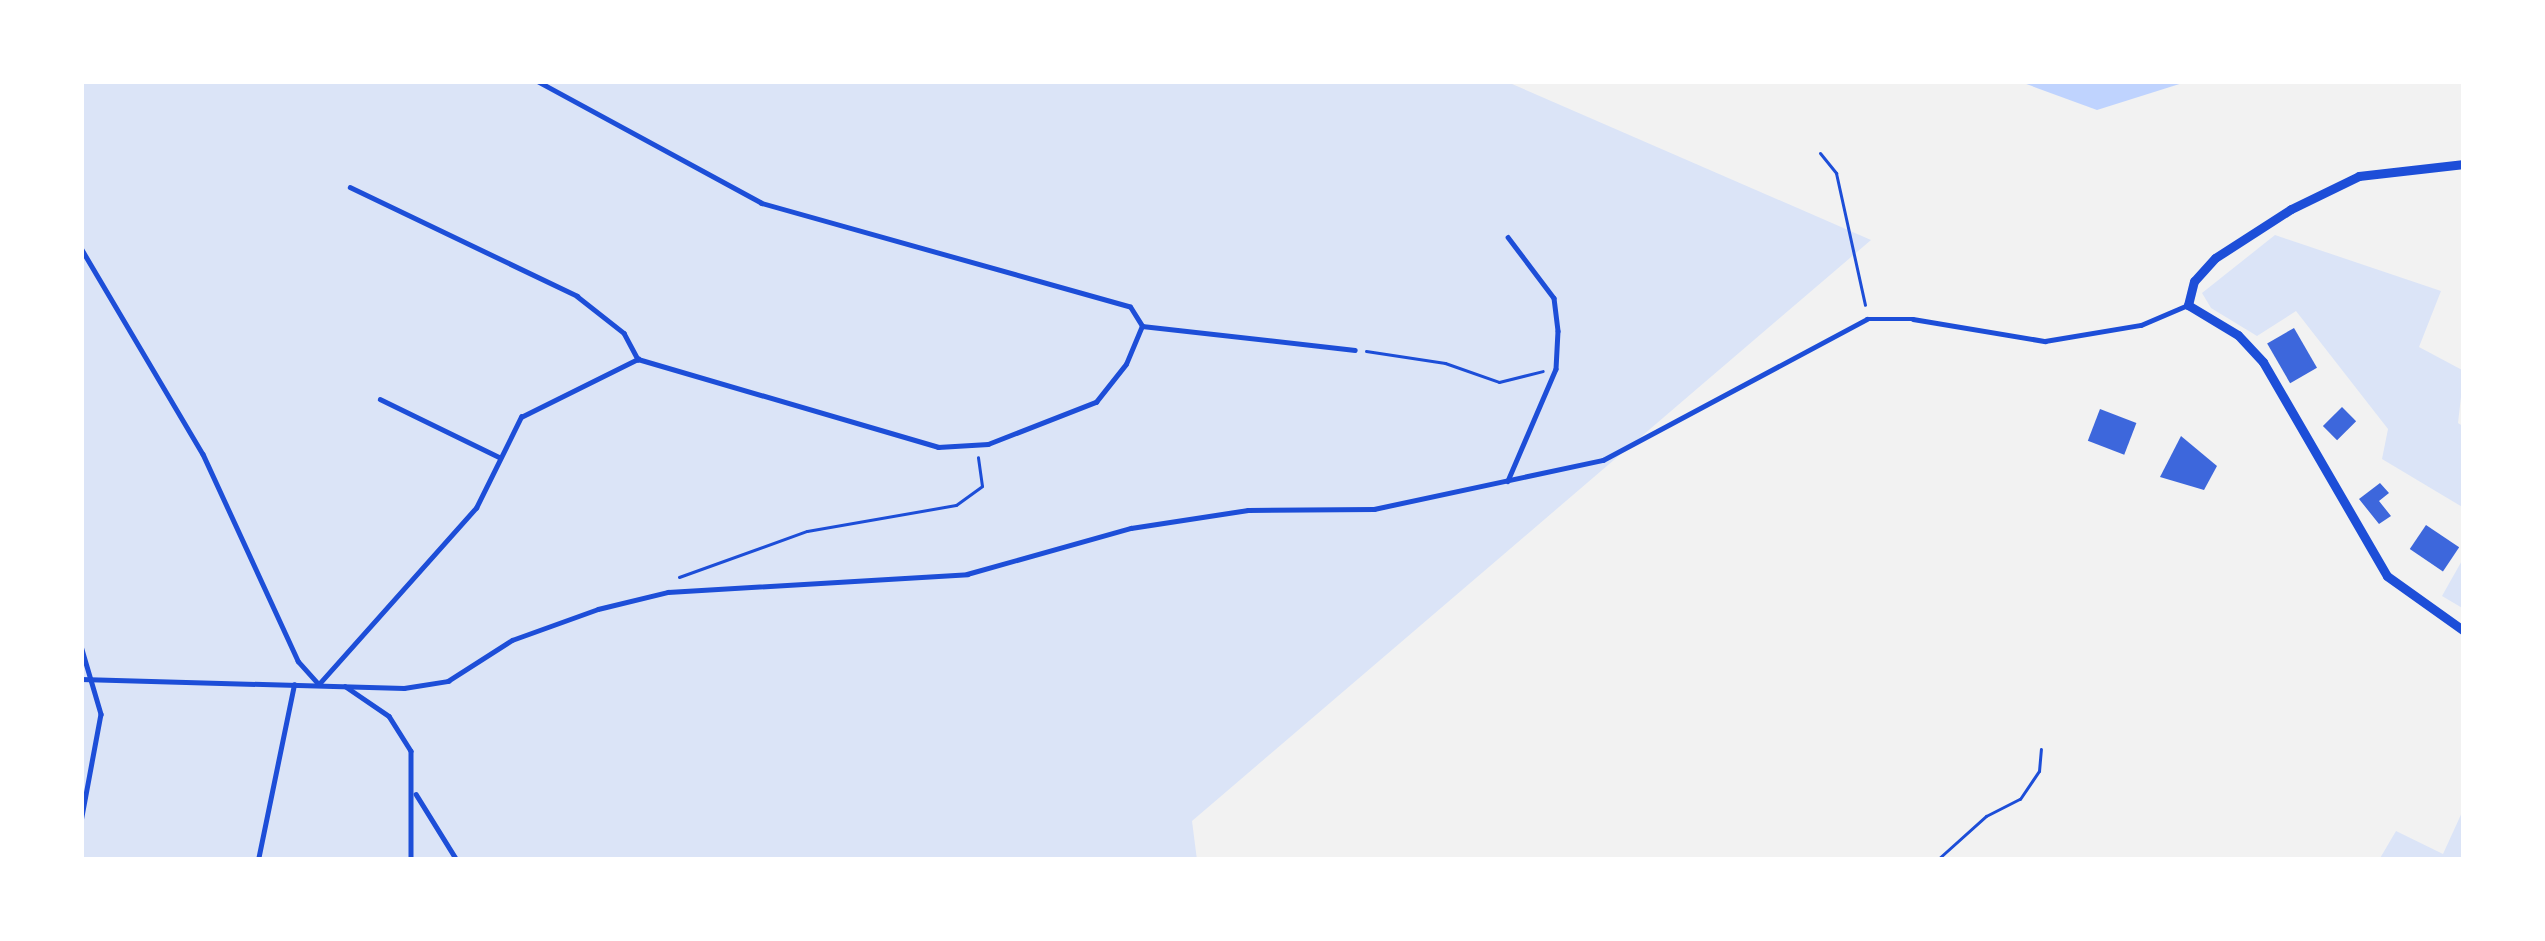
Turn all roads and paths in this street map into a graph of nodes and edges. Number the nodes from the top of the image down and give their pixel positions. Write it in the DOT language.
graph roads {
  1 [pos="536,81"];
  2 [pos="1820,153"];
  3 [pos="2464,164"];
  4 [pos="350,187"];
  5 [pos="1508,237"];
  6 [pos="81,248"];
  7 [pos="2188,305"];
  8 [pos="1867,320"];
  9 [pos="1142,326"];
  10 [pos="1355,350"];
  11 [pos="638,359"];
  12 [pos="1556,369"];
  13 [pos="380,399"];
  14 [pos="976,447"];
  15 [pos="501,458"];
  16 [pos="1507,484"];
  17 [pos="669,580"];
  18 [pos="2464,631"];
  19 [pos="81,646"];
  20 [pos="90,679"];
  21 [pos="81,680"];
  22 [pos="340,683"];
  23 [pos="320,684"];
  24 [pos="294,685"];
  25 [pos="2041,748"];
  26 [pos="414,788"];
  27 [pos="81,822"];
  28 [pos="258,860"];
  29 [pos="411,860"];
  30 [pos="457,860"];
  31 [pos="1937,860"];
  1 -- 9 [label="lane"];
  2 -- 8 [label="path"];
  3 -- 7 [label="street"];
  4 -- 11 [label="lane"];
  5 -- 12 [label="lane"];
  6 -- 23 [label="lane"];
  7 -- 8 [label="lane"];
  7 -- 18 [label="street"];
  8 -- 16 [label="lane"];
  9 -- 10 [label="lane"];
  9 -- 14 [label="lane"];
  10 -- 12 [label="path"];
  11 -- 14 [label="lane"];
  11 -- 15 [label="lane"];
  12 -- 16 [label="lane"];
  13 -- 15 [label="lane"];
  14 -- 17 [label="path"];
  15 -- 23 [label="lane"];
  16 -- 22 [label="lane"];
  19 -- 20 [label="lane"];
  20 -- 21 [label="lane"];
  20 -- 24 [label="lane"];
  20 -- 27 [label="lane"];
  22 -- 23 [label="lane"];
  22 -- 26 [label="lane"];
  23 -- 24 [label="lane"];
  24 -- 28 [label="lane"];
  25 -- 31 [label="path"];
  26 -- 29 [label="lane"];
  26 -- 30 [label="lane"];
}
